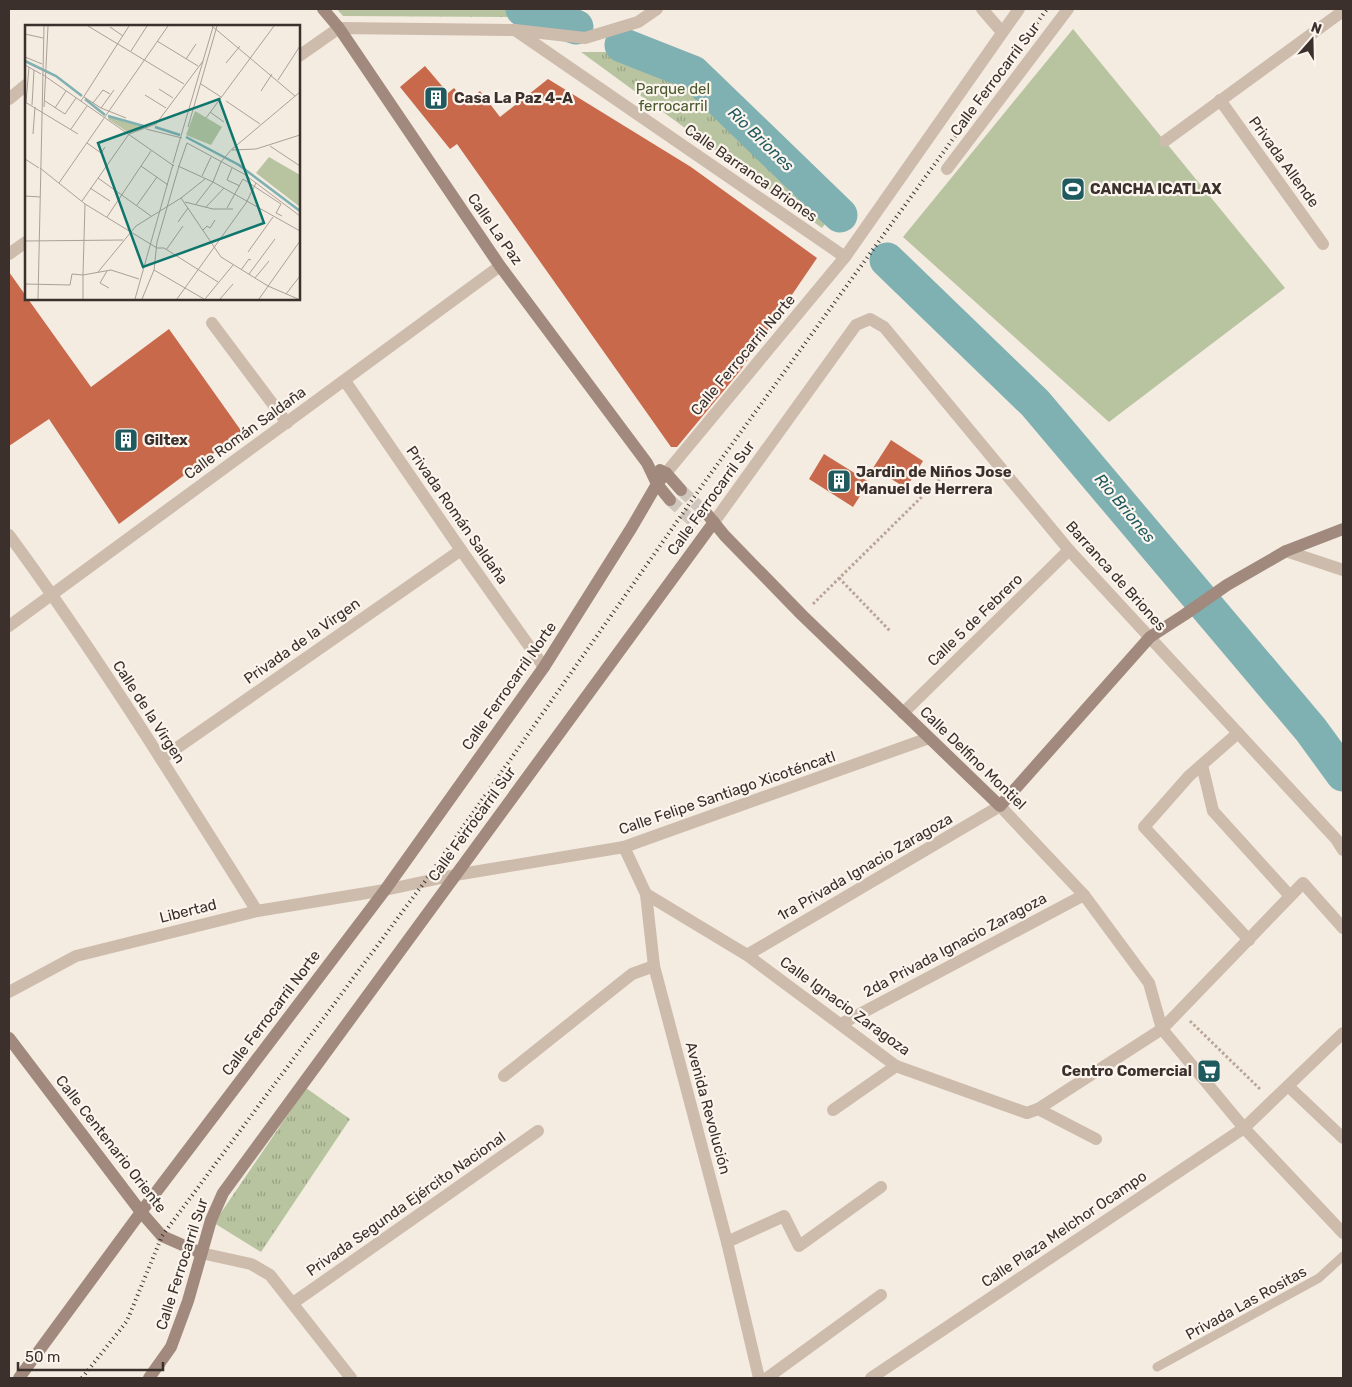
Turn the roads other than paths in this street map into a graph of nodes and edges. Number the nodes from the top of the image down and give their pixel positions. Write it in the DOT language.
graph roads {
  1 [pos="324,9"];
  2 [pos="657,9"];
  3 [pos="982,9"];
  4 [pos="1019,9"];
  5 [pos="1068,9"];
  6 [pos="1343,11"];
  7 [pos="339,28"];
  8 [pos="515,30"];
  9 [pos="1002,32"];
  10 [pos="300,55"];
  11 [pos="25,86"];
  12 [pos="9,99"];
  13 [pos="1220,100"];
  14 [pos="1164,141"];
  15 [pos="947,170"];
  16 [pos="25,243"];
  17 [pos="1322,244"];
  18 [pos="9,254"];
  19 [pos="845,257"];
  20 [pos="500,266"];
  21 [pos="870,319"];
  22 [pos="212,323"];
  23 [pos="345,381"];
  24 [pos="287,423"];
  25 [pos="647,463"];
  26 [pos="666,474"];
  27 [pos="657,484"];
  28 [pos="681,490"];
  29 [pos="670,500"];
  30 [pos="706,523"];
  31 [pos="1343,529"];
  32 [pos="9,535"];
  33 [pos="461,550"];
  34 [pos="1070,550"];
  35 [pos="1286,551"];
  36 [pos="1343,570"];
  37 [pos="53,594"];
  38 [pos="9,626"];
  39 [pos="1150,638"];
  40 [pos="544,667"];
  41 [pos="903,713"];
  42 [pos="1238,734"];
  43 [pos="929,738"];
  44 [pos="161,760"];
  45 [pos="1202,765"];
  46 [pos="1000,806"];
  47 [pos="624,847"];
  48 [pos="1343,850"];
  49 [pos="455,875"];
  50 [pos="385,890"];
  51 [pos="646,894"];
  52 [pos="1084,895"];
  53 [pos="1290,896"];
  54 [pos="257,911"];
  55 [pos="1343,928"];
  56 [pos="1249,940"];
  57 [pos="747,955"];
  58 [pos="654,966"];
  59 [pos="9,992"];
  60 [pos="841,1024"];
  61 [pos="1162,1029"];
  62 [pos="1343,1034"];
  63 [pos="9,1038"];
  64 [pos="896,1066"];
  65 [pos="504,1076"];
  66 [pos="1288,1086"];
  67 [pos="833,1110"];
  68 [pos="1038,1110"];
  69 [pos="1244,1128"];
  70 [pos="538,1131"];
  71 [pos="1343,1138"];
  72 [pos="1096,1139"];
  73 [pos="881,1187"];
  74 [pos="141,1212"];
  75 [pos="1343,1232"];
  76 [pos="727,1242"];
  77 [pos="201,1253"];
  78 [pos="1343,1256"];
  79 [pos="881,1295"];
  80 [pos="293,1303"];
  81 [pos="1157,1367"];
  82 [pos="19,1378"];
  83 [pos="149,1378"];
  84 [pos="351,1378"];
  85 [pos="759,1378"];
  86 [pos="767,1378"];
  87 [pos="870,1378"];
  1 -- 7 [label="main road, Calle La Paz"];
  2 -- 8 [label="street"];
  3 -- 9 [label="street"];
  4 -- 9 [label="street, Calle Ferrocarril Norte"];
  5 -- 15 [label="street, Calle Ferrocarril Sur"];
  6 -- 13 [label="street"];
  7 -- 8 [label="street"];
  7 -- 10 [label="street"];
  7 -- 20 [label="main road, Calle La Paz"];
  8 -- 19 [label="street, Calle Barranca Briones"];
  9 -- 19 [label="street, Calle Ferrocarril Norte"];
  11 -- 12 [label="street"];
  13 -- 14 [label="street"];
  13 -- 17 [label="street, Privada Allende"];
  16 -- 18 [label="street"];
  19 -- 26 [label="street, Calle Ferrocarril Norte"];
  20 -- 23 [label="street, Calle Román Saldaña"];
  20 -- 25 [label="main road, Calle La Paz"];
  21 -- 30 [label="street, Calle Ferrocarril Sur"];
  21 -- 34 [label="street, Barranca de Briones"];
  22 -- 24 [label="street"];
  23 -- 24 [label="street, Calle Román Saldaña"];
  23 -- 33 [label="street, Privada Román Saldaña"];
  24 -- 37 [label="street, Calle Román Saldaña"];
  25 -- 26 [label="main road, Calle La Paz"];
  25 -- 27 [label="main road, Calle La Paz"];
  26 -- 27 [label="main road, Calle Ferrocarril Norte"];
  26 -- 28 [label="main road, Calle La Paz"];
  27 -- 29 [label="main road, Calle La Paz"];
  27 -- 40 [label="main road, Calle Ferrocarril Norte"];
  30 -- 41 [label="main road, Calle Delfino Montiel"];
  30 -- 49 [label="main road, Calle Ferrocarril Sur"];
  31 -- 35 [label="main road"];
  32 -- 37 [label="street, Calle de la Virgen"];
  33 -- 40 [label="street, Privada Román Saldaña"];
  33 -- 44 [label="street, Privada de la Virgen"];
  34 -- 39 [label="street, Barranca de Briones"];
  34 -- 41 [label="street, Calle 5 de Febrero"];
  35 -- 36 [label="street"];
  35 -- 39 [label="main road"];
  37 -- 38 [label="street, Calle Román Saldaña"];
  37 -- 44 [label="street, Calle de la Virgen"];
  39 -- 42 [label="street, Barranca de Briones"];
  39 -- 46 [label="main road"];
  40 -- 50 [label="main road, Calle Ferrocarril Norte"];
  41 -- 43 [label="main road, Calle Delfino Montiel"];
  42 -- 45 [label="street"];
  42 -- 48 [label="street, Barranca de Briones"];
  43 -- 46 [label="main road, Calle Delfino Montiel"];
  43 -- 47 [label="street, Calle Felipe Santiago Xicoténcatl"];
  44 -- 54 [label="street, Calle de la Virgen"];
  45 -- 53 [label="street"];
  45 -- 56 [label="street"];
  46 -- 52 [label="street, Calle Delfino Montiel"];
  46 -- 57 [label="street, 1ra Privada Ignacio Zaragoza"];
  47 -- 49 [label="street, Calle Felipe Santiago Xicoténcatl"];
  47 -- 51 [label="street, Avenida Revolución"];
  49 -- 50 [label="street, Calle Felipe Santiago Xicoténcatl"];
  49 -- 77 [label="main road, Calle Ferrocarril Sur"];
  50 -- 54 [label="street, Libertad"];
  50 -- 74 [label="main road, Calle Ferrocarril Norte"];
  51 -- 57 [label="street, Calle Ignacio Zaragoza"];
  51 -- 58 [label="street, Avenida Revolución"];
  52 -- 60 [label="street, 2da Privada Ignacio Zaragoza"];
  52 -- 61 [label="street, Calle Delfino Montiel"];
  53 -- 55 [label="street"];
  53 -- 56 [label="street"];
  54 -- 59 [label="street, Libertad"];
  56 -- 61 [label="street"];
  57 -- 60 [label="street, Calle Ignacio Zaragoza"];
  58 -- 65 [label="street"];
  58 -- 76 [label="street, Avenida Revolución"];
  60 -- 64 [label="street, Calle Ignacio Zaragoza"];
  61 -- 68 [label="street"];
  61 -- 69 [label="street, Calle Delfino Montiel"];
  62 -- 66 [label="street, Calle Plaza Melchor Ocampo"];
  63 -- 74 [label="main road, Calle Centenario Oriente"];
  64 -- 67 [label="street"];
  64 -- 68 [label="street, Calle Ignacio Zaragoza"];
  66 -- 69 [label="street, Calle Plaza Melchor Ocampo"];
  66 -- 71 [label="street"];
  68 -- 72 [label="street"];
  69 -- 75 [label="street, Calle Delfino Montiel"];
  69 -- 87 [label="street, Calle Plaza Melchor Ocampo"];
  70 -- 80 [label="street, Privada Segunda Ejército Nacional"];
  73 -- 76 [label="street"];
  74 -- 77 [label="main road, Calle Centenario Oriente"];
  74 -- 82 [label="main road, Calle Ferrocarril Norte"];
  76 -- 85 [label="street, Avenida Revolución"];
  77 -- 80 [label="street"];
  77 -- 83 [label="main road, Calle Ferrocarril Sur"];
  78 -- 81 [label="lane, Privada Las Rositas"];
  79 -- 86 [label="street"];
  80 -- 84 [label="street"];
}
